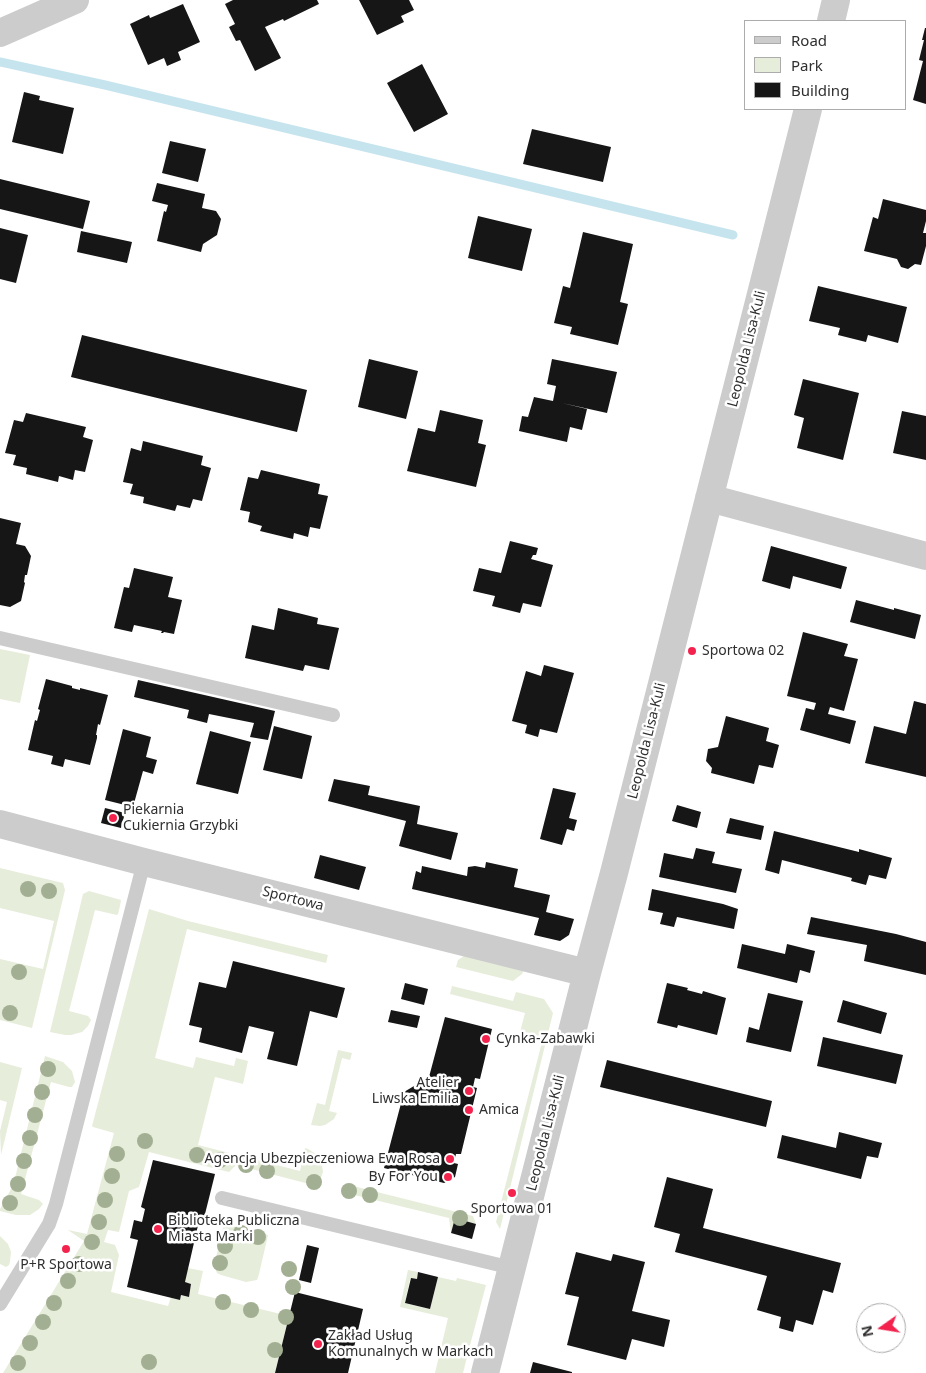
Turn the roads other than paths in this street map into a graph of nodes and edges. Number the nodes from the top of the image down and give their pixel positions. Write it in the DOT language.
graph roads {
  1 [pos="75,0"];
  2 [pos="836,0"];
  3 [pos="831,20"];
  4 [pos="0,33"];
  5 [pos="808,110"];
  6 [pos="708,498"];
  7 [pos="926,556"];
  8 [pos="0,638"];
  9 [pos="333,714"];
  10 [pos="0,824"];
  11 [pos="144,862"];
  12 [pos="587,973"];
  13 [pos="222,1198"];
  14 [pos="512,1268"];
  15 [pos="0,1304"];
  16 [pos="485,1373"];
  1 -- 4 [label="street"];
  2 -- 3 [label="street"];
  5 -- 6 [label="street, Leopolda Lisa-Kuli"];
  6 -- 7 [label="street"];
  6 -- 12 [label="street, Leopolda Lisa-Kuli"];
  8 -- 9 [label="lane"];
  10 -- 11 [label="street, Sportowa"];
  11 -- 12 [label="street, Sportowa"];
  11 -- 15 [label="lane"];
  12 -- 14 [label="street, Leopolda Lisa-Kuli"];
  13 -- 14 [label="lane"];
  14 -- 16 [label="street, Leopolda Lisa-Kuli"];
}
